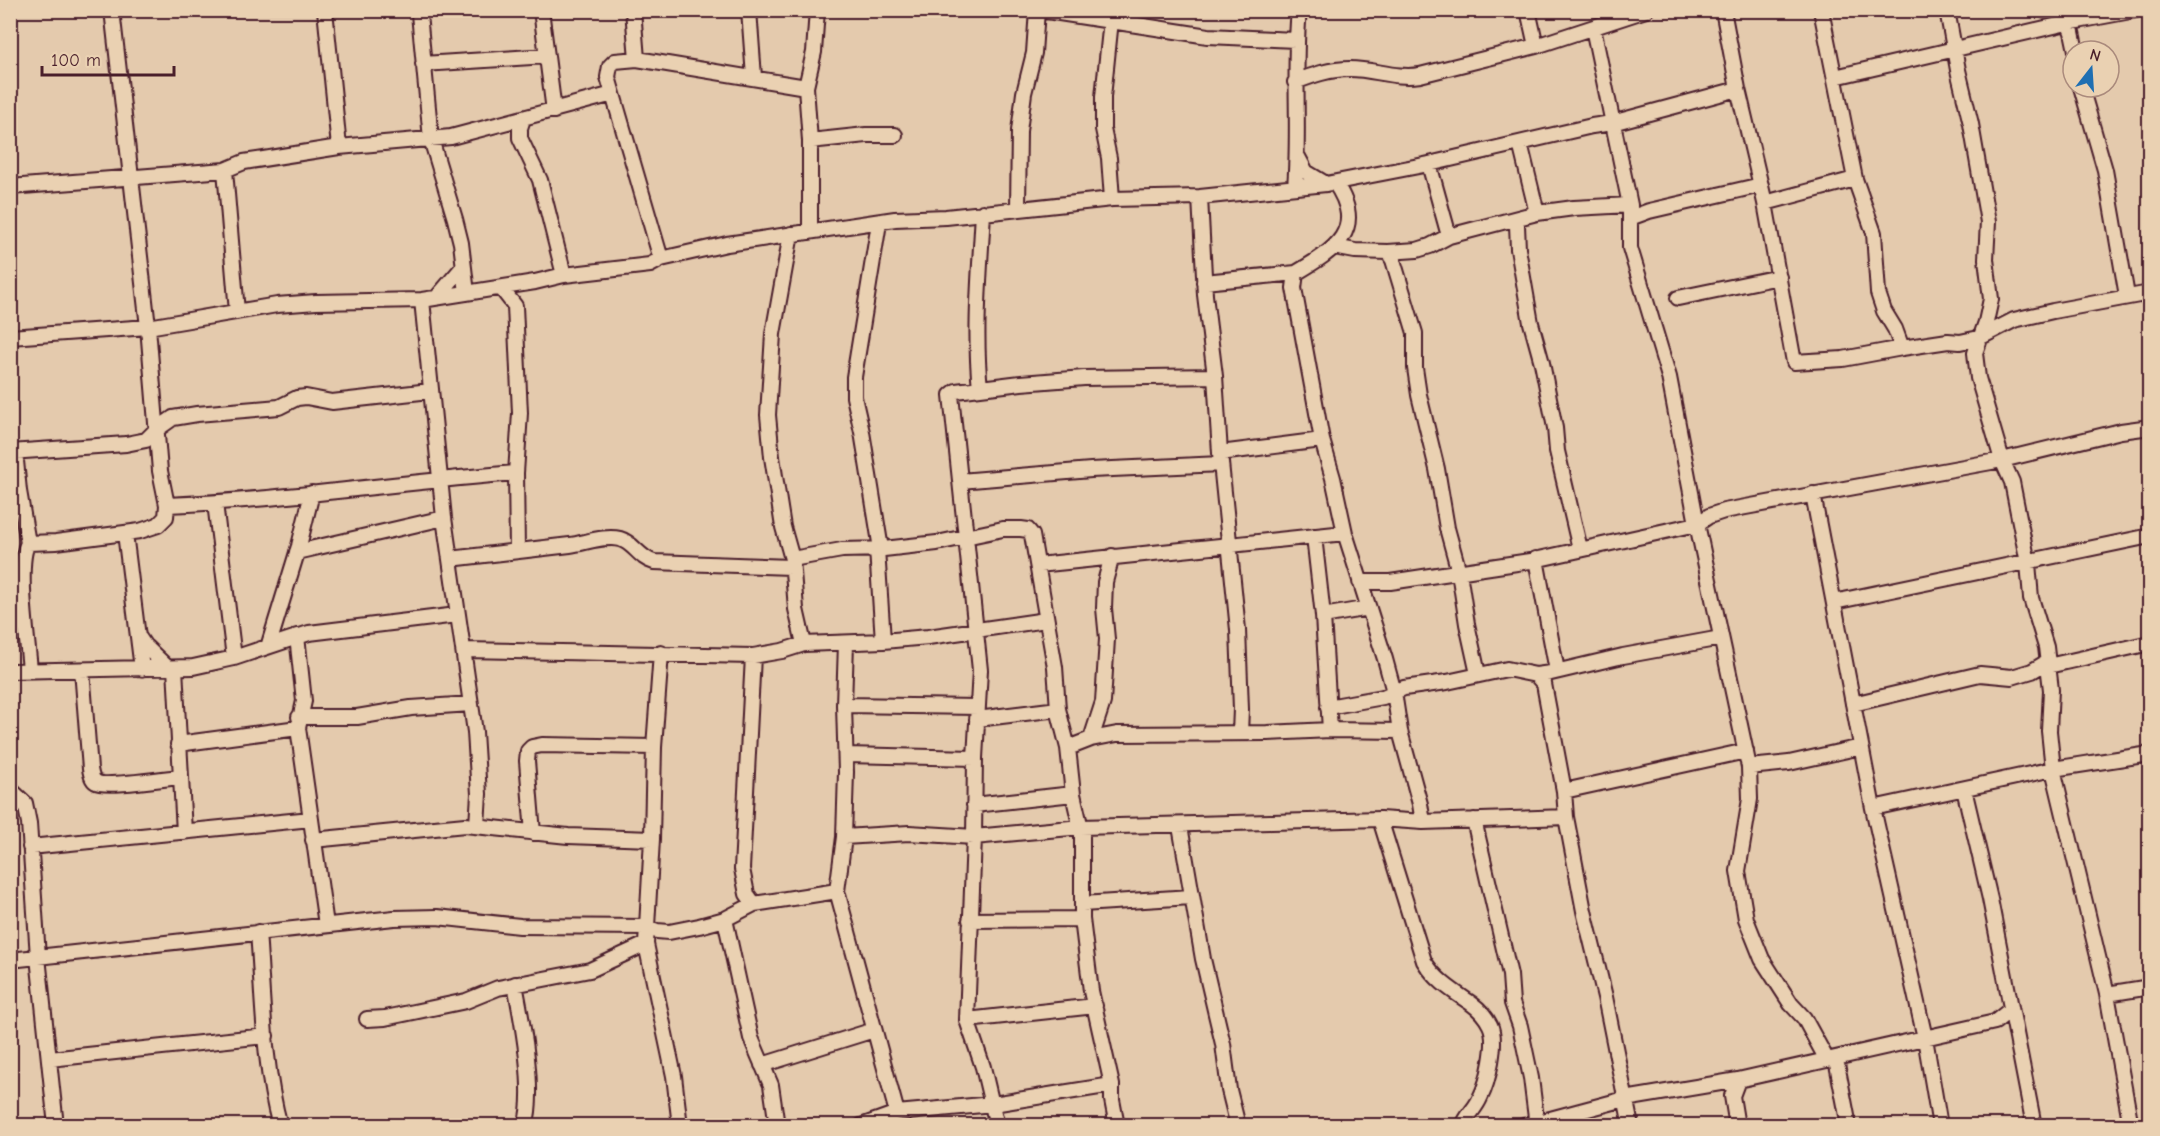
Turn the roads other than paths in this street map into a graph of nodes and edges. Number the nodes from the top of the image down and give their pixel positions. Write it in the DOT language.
graph roads {
  1 [pos="112,10"];
  2 [pos="325,10"];
  3 [pos="541,10"];
  4 [pos="633,10"];
  5 [pos="749,10"];
  6 [pos="817,10"];
  7 [pos="1038,10"];
  8 [pos="1299,10"];
  9 [pos="1528,10"];
  10 [pos="1646,10"];
  11 [pos="1723,10"];
  12 [pos="1821,10"];
  13 [pos="1947,10"];
  14 [pos="2136,10"];
  15 [pos="419,14"];
  16 [pos="1623,14"];
  17 [pos="2065,17"];
  18 [pos="1112,20"];
  19 [pos="1593,28"];
  20 [pos="2073,39"];
  21 [pos="1295,40"];
  22 [pos="1536,46"];
  23 [pos="1954,51"];
  24 [pos="547,56"];
  25 [pos="637,59"];
  26 [pos="423,64"];
  27 [pos="754,77"];
  28 [pos="1835,77"];
  29 [pos="1295,82"];
  30 [pos="806,87"];
  31 [pos="1738,89"];
  32 [pos="613,94"];
  33 [pos="2084,99"];
  34 [pos="554,111"];
  35 [pos="523,119"];
  36 [pos="1612,123"];
  37 [pos="895,135"];
  38 [pos="432,139"];
  39 [pos="810,141"];
  40 [pos="1520,143"];
  41 [pos="339,147"];
  42 [pos="1298,157"];
  43 [pos="1429,164"];
  44 [pos="225,170"];
  45 [pos="131,178"];
  46 [pos="1855,179"];
  47 [pos="1330,183"];
  48 [pos="1761,185"];
  49 [pos="10,187"];
  50 [pos="1295,187"];
  51 [pos="1200,197"];
  52 [pos="1112,199"];
  53 [pos="1766,203"];
  54 [pos="1018,208"];
  55 [pos="983,212"];
  56 [pos="1630,212"];
  57 [pos="1537,213"];
  58 [pos="1514,219"];
  59 [pos="879,223"];
  60 [pos="810,231"];
  61 [pos="791,234"];
  62 [pos="1345,235"];
  63 [pos="1449,236"];
  64 [pos="1334,247"];
  65 [pos="1355,251"];
  66 [pos="1388,252"];
  67 [pos="661,259"];
  68 [pos="462,268"];
  69 [pos="1296,273"];
  70 [pos="564,275"];
  71 [pos="1277,275"];
  72 [pos="1779,277"];
  73 [pos="535,282"];
  74 [pos="1204,282"];
  75 [pos="501,288"];
  76 [pos="1294,288"];
  77 [pos="467,292"];
  78 [pos="2150,293"];
  79 [pos="438,296"];
  80 [pos="2127,296"];
  81 [pos="1678,298"];
  82 [pos="422,300"];
  83 [pos="515,306"];
  84 [pos="237,312"];
  85 [pos="148,327"];
  86 [pos="10,337"];
  87 [pos="1979,338"];
  88 [pos="1902,348"];
  89 [pos="1215,376"];
  90 [pos="980,388"];
  91 [pos="430,391"];
  92 [pos="2150,427"];
  93 [pos="156,430"];
  94 [pos="1322,440"];
  95 [pos="13,451"];
  96 [pos="1221,458"];
  97 [pos="2002,460"];
  98 [pos="516,473"];
  99 [pos="440,479"];
  100 [pos="960,481"];
  101 [pos="312,493"];
  102 [pos="1813,494"];
  103 [pos="215,503"];
  104 [pos="167,506"];
  105 [pos="444,518"];
  106 [pos="1696,524"];
  107 [pos="125,533"];
  108 [pos="1345,533"];
  109 [pos="966,536"];
  110 [pos="1314,536"];
  111 [pos="2150,536"];
  112 [pos="28,543"];
  113 [pos="1229,546"];
  114 [pos="879,549"];
  115 [pos="1580,549"];
  116 [pos="517,550"];
  117 [pos="297,552"];
  118 [pos="1112,556"];
  119 [pos="450,559"];
  120 [pos="1536,559"];
  121 [pos="791,563"];
  122 [pos="2028,563"];
  123 [pos="1038,565"];
  124 [pos="1459,572"];
  125 [pos="17,577"];
  126 [pos="1360,582"];
  127 [pos="1390,582"];
  128 [pos="1834,602"];
  129 [pos="1368,604"];
  130 [pos="457,615"];
  131 [pos="1323,616"];
  132 [pos="1047,620"];
  133 [pos="976,630"];
  134 [pos="137,634"];
  135 [pos="297,636"];
  136 [pos="1721,638"];
  137 [pos="883,641"];
  138 [pos="846,642"];
  139 [pos="2150,643"];
  140 [pos="804,644"];
  141 [pos="269,645"];
  142 [pos="464,650"];
  143 [pos="661,653"];
  144 [pos="753,656"];
  145 [pos="234,658"];
  146 [pos="2047,664"];
  147 [pos="171,668"];
  148 [pos="142,669"];
  149 [pos="30,670"];
  150 [pos="82,670"];
  151 [pos="10,671"];
  152 [pos="1478,674"];
  153 [pos="1547,675"];
  154 [pos="1394,692"];
  155 [pos="471,704"];
  156 [pos="1853,704"];
  157 [pos="844,705"];
  158 [pos="1328,707"];
  159 [pos="1058,709"];
  160 [pos="978,713"];
  161 [pos="298,722"];
  162 [pos="1330,730"];
  163 [pos="1400,731"];
  164 [pos="1239,733"];
  165 [pos="1091,739"];
  166 [pos="178,744"];
  167 [pos="654,747"];
  168 [pos="1861,747"];
  169 [pos="1068,748"];
  170 [pos="1746,751"];
  171 [pos="2150,754"];
  172 [pos="846,755"];
  173 [pos="975,758"];
  174 [pos="1749,767"];
  175 [pos="2053,769"];
  176 [pos="180,777"];
  177 [pos="10,789"];
  178 [pos="1964,789"];
  179 [pos="1564,791"];
  180 [pos="1073,794"];
  181 [pos="974,806"];
  182 [pos="1873,808"];
  183 [pos="1566,817"];
  184 [pos="310,819"];
  185 [pos="1380,819"];
  186 [pos="1474,820"];
  187 [pos="1423,822"];
  188 [pos="477,825"];
  189 [pos="1180,826"];
  190 [pos="1081,827"];
  191 [pos="184,832"];
  192 [pos="533,833"];
  193 [pos="844,837"];
  194 [pos="974,837"];
  195 [pos="652,839"];
  196 [pos="313,840"];
  197 [pos="30,847"];
  198 [pos="837,891"];
  199 [pos="1191,897"];
  200 [pos="754,904"];
  201 [pos="1082,912"];
  202 [pos="725,919"];
  203 [pos="970,920"];
  204 [pos="326,926"];
  205 [pos="647,927"];
  206 [pos="258,932"];
  207 [pos="646,945"];
  208 [pos="38,957"];
  209 [pos="10,960"];
  210 [pos="515,984"];
  211 [pos="2150,987"];
  212 [pos="2107,994"];
  213 [pos="1095,1006"];
  214 [pos="2010,1010"];
  215 [pos="367,1019"];
  216 [pos="967,1020"];
  217 [pos="1995,1022"];
  218 [pos="874,1030"];
  219 [pos="2015,1031"];
  220 [pos="266,1036"];
  221 [pos="1924,1038"];
  222 [pos="50,1059"];
  223 [pos="1831,1059"];
  224 [pos="762,1065"];
  225 [pos="1738,1080"];
  226 [pos="1720,1083"];
  227 [pos="1112,1085"];
  228 [pos="1731,1096"];
  229 [pos="1625,1099"];
  230 [pos="993,1104"];
  231 [pos="897,1113"];
  232 [pos="1532,1124"];
  233 [pos="56,1125"];
  234 [pos="280,1125"];
  235 [pos="525,1125"];
  236 [pos="680,1125"];
  237 [pos="777,1125"];
  238 [pos="861,1125"];
  239 [pos="997,1125"];
  240 [pos="1117,1125"];
  241 [pos="1238,1125"];
  242 [pos="1463,1125"];
  243 [pos="1630,1125"];
  244 [pos="1737,1125"];
  245 [pos="1849,1125"];
  246 [pos="1940,1125"];
  247 [pos="2034,1125"];
  248 [pos="2131,1125"];
  1 -- 45 [label="street"];
  2 -- 41 [label="street"];
  3 -- 24 [label="street"];
  4 -- 25 [label="street"];
  5 -- 27 [label="street"];
  6 -- 30 [label="street"];
  7 -- 18 [label="street"];
  7 -- 54 [label="street"];
  8 -- 21 [label="street"];
  9 -- 22 [label="street"];
  10 -- 16 [label="street"];
  11 -- 31 [label="street"];
  12 -- 28 [label="street"];
  13 -- 23 [label="street"];
  14 -- 17 [label="street"];
  15 -- 26 [label="street"];
  16 -- 19 [label="street"];
  17 -- 20 [label="street"];
  17 -- 23 [label="street"];
  18 -- 21 [label="street"];
  18 -- 52 [label="street"];
  19 -- 22 [label="street"];
  19 -- 36 [label="street"];
  21 -- 29 [label="street"];
  22 -- 29 [label="street"];
  23 -- 28 [label="street"];
  23 -- 87 [label="street"];
  24 -- 26 [label="street"];
  24 -- 34 [label="street"];
  25 -- 27 [label="street"];
  25 -- 32 [label="street"];
  26 -- 38 [label="street"];
  27 -- 30 [label="street"];
  28 -- 46 [label="street"];
  29 -- 42 [label="street"];
  30 -- 39 [label="street"];
  31 -- 36 [label="street"];
  31 -- 48 [label="street"];
  32 -- 34 [label="street"];
  32 -- 67 [label="street"];
  33 -- 80 [label="street"];
  34 -- 35 [label="street"];
  35 -- 38 [label="street"];
  35 -- 70 [label="street"];
  36 -- 40 [label="street"];
  36 -- 56 [label="street"];
  37 -- 39 [label="street"];
  38 -- 41 [label="street"];
  38 -- 68 [label="street"];
  39 -- 60 [label="street"];
  40 -- 43 [label="street"];
  40 -- 57 [label="street"];
  41 -- 44 [label="street"];
  42 -- 47 [label="street"];
  42 -- 50 [label="street"];
  43 -- 47 [label="street"];
  43 -- 63 [label="street"];
  44 -- 45 [label="street"];
  44 -- 84 [label="street"];
  45 -- 49 [label="street"];
  45 -- 85 [label="street"];
  46 -- 53 [label="street"];
  46 -- 88 [label="street"];
  47 -- 50 [label="street"];
  47 -- 62 [label="street"];
  48 -- 53 [label="street"];
  48 -- 56 [label="street"];
  50 -- 51 [label="street"];
  51 -- 52 [label="street"];
  51 -- 74 [label="street"];
  52 -- 54 [label="street"];
  53 -- 72 [label="street"];
  54 -- 55 [label="street"];
  55 -- 59 [label="street"];
  55 -- 90 [label="street"];
  56 -- 57 [label="street"];
  56 -- 106 [label="street"];
  57 -- 58 [label="street"];
  58 -- 63 [label="street"];
  58 -- 115 [label="street"];
  59 -- 60 [label="street"];
  59 -- 114 [label="street"];
  60 -- 61 [label="street"];
  61 -- 67 [label="street"];
  61 -- 121 [label="street"];
  62 -- 64 [label="street"];
  62 -- 65 [label="street"];
  63 -- 66 [label="street"];
  64 -- 65 [label="street"];
  64 -- 69 [label="street"];
  65 -- 66 [label="street"];
  66 -- 124 [label="street"];
  67 -- 70 [label="street"];
  68 -- 77 [label="street"];
  68 -- 79 [label="street"];
  69 -- 71 [label="street"];
  69 -- 76 [label="street"];
  70 -- 73 [label="street"];
  71 -- 74 [label="street"];
  71 -- 76 [label="street"];
  72 -- 81 [label="street"];
  72 -- 88 [label="street"];
  73 -- 75 [label="street"];
  73 -- 83 [label="street"];
  74 -- 89 [label="street"];
  75 -- 77 [label="street"];
  75 -- 83 [label="street"];
  76 -- 94 [label="street"];
  77 -- 79 [label="street"];
  78 -- 80 [label="street"];
  79 -- 82 [label="street"];
  80 -- 87 [label="street"];
  82 -- 84 [label="street"];
  82 -- 91 [label="street"];
  83 -- 98 [label="street"];
  84 -- 85 [label="street"];
  85 -- 86 [label="street"];
  85 -- 93 [label="street"];
  87 -- 88 [label="street"];
  87 -- 97 [label="street"];
  89 -- 90 [label="street"];
  89 -- 96 [label="street"];
  90 -- 100 [label="street"];
  91 -- 93 [label="street"];
  91 -- 99 [label="street"];
  92 -- 97 [label="street"];
  93 -- 95 [label="street"];
  93 -- 104 [label="street"];
  94 -- 96 [label="street"];
  94 -- 108 [label="street"];
  95 -- 112 [label="street"];
  96 -- 100 [label="street"];
  96 -- 113 [label="street"];
  97 -- 102 [label="street"];
  97 -- 122 [label="street"];
  98 -- 99 [label="street"];
  98 -- 116 [label="street"];
  99 -- 101 [label="street"];
  99 -- 105 [label="street"];
  100 -- 109 [label="street"];
  101 -- 103 [label="street"];
  101 -- 117 [label="street"];
  102 -- 106 [label="street"];
  102 -- 128 [label="street"];
  103 -- 104 [label="street"];
  103 -- 145 [label="street"];
  104 -- 107 [label="street"];
  105 -- 117 [label="street"];
  105 -- 119 [label="street"];
  106 -- 115 [label="street"];
  106 -- 136 [label="street"];
  107 -- 112 [label="street"];
  107 -- 134 [label="street"];
  108 -- 110 [label="street"];
  108 -- 126 [label="street"];
  109 -- 114 [label="street"];
  109 -- 123 [label="street"];
  109 -- 133 [label="street"];
  110 -- 113 [label="street"];
  110 -- 131 [label="street"];
  111 -- 122 [label="street"];
  112 -- 125 [label="street"];
  113 -- 118 [label="street"];
  113 -- 164 [label="street"];
  114 -- 121 [label="street"];
  114 -- 137 [label="street"];
  115 -- 120 [label="street"];
  116 -- 119 [label="street"];
  116 -- 121 [label="street"];
  117 -- 141 [label="street"];
  118 -- 123 [label="street"];
  118 -- 165 [label="street"];
  119 -- 130 [label="street"];
  120 -- 124 [label="street"];
  120 -- 153 [label="street"];
  121 -- 140 [label="street"];
  122 -- 128 [label="street"];
  122 -- 146 [label="street"];
  123 -- 132 [label="street"];
  124 -- 127 [label="street"];
  124 -- 152 [label="street"];
  125 -- 149 [label="street"];
  126 -- 127 [label="street"];
  126 -- 129 [label="street"];
  127 -- 129 [label="street"];
  128 -- 156 [label="street"];
  129 -- 131 [label="street"];
  129 -- 154 [label="street"];
  130 -- 135 [label="street"];
  130 -- 142 [label="street"];
  131 -- 158 [label="street"];
  132 -- 133 [label="street"];
  132 -- 159 [label="street"];
  133 -- 137 [label="street"];
  133 -- 160 [label="street"];
  134 -- 147 [label="street"];
  134 -- 148 [label="street"];
  135 -- 141 [label="street"];
  135 -- 161 [label="street"];
  136 -- 153 [label="street"];
  136 -- 170 [label="street"];
  137 -- 138 [label="street"];
  138 -- 140 [label="street"];
  138 -- 157 [label="street"];
  139 -- 146 [label="street"];
  140 -- 144 [label="street"];
  141 -- 145 [label="street"];
  142 -- 143 [label="street"];
  142 -- 155 [label="street"];
  143 -- 144 [label="street"];
  143 -- 167 [label="street"];
  144 -- 200 [label="street"];
  145 -- 147 [label="street"];
  146 -- 156 [label="street"];
  146 -- 175 [label="street"];
  147 -- 148 [label="street"];
  147 -- 166 [label="street"];
  148 -- 150 [label="street"];
  149 -- 150 [label="street"];
  149 -- 151 [label="street"];
  150 -- 176 [label="street"];
  152 -- 153 [label="street"];
  152 -- 154 [label="street"];
  153 -- 179 [label="street"];
  154 -- 158 [label="street"];
  154 -- 163 [label="street"];
  155 -- 161 [label="street"];
  155 -- 188 [label="street"];
  156 -- 168 [label="street"];
  157 -- 160 [label="street"];
  157 -- 172 [label="street"];
  158 -- 162 [label="street"];
  159 -- 160 [label="street"];
  159 -- 169 [label="street"];
  160 -- 173 [label="street"];
  161 -- 166 [label="street"];
  161 -- 184 [label="street"];
  162 -- 163 [label="street"];
  162 -- 164 [label="street"];
  163 -- 187 [label="street"];
  164 -- 165 [label="street"];
  165 -- 169 [label="street"];
  166 -- 176 [label="street"];
  167 -- 192 [label="street"];
  167 -- 195 [label="street"];
  168 -- 174 [label="street"];
  168 -- 182 [label="street"];
  169 -- 180 [label="street"];
  170 -- 174 [label="street"];
  170 -- 179 [label="street"];
  171 -- 175 [label="street"];
  172 -- 173 [label="street"];
  172 -- 193 [label="street"];
  173 -- 181 [label="street"];
  174 -- 223 [label="street"];
  175 -- 178 [label="street"];
  175 -- 212 [label="street"];
  176 -- 191 [label="street"];
  177 -- 197 [label="street"];
  178 -- 182 [label="street"];
  178 -- 214 [label="street"];
  179 -- 183 [label="street"];
  180 -- 181 [label="street"];
  180 -- 190 [label="street"];
  181 -- 194 [label="street"];
  182 -- 221 [label="street"];
  183 -- 186 [label="street"];
  183 -- 229 [label="street"];
  184 -- 191 [label="street"];
  184 -- 196 [label="street"];
  185 -- 187 [label="street"];
  185 -- 189 [label="street"];
  185 -- 242 [label="street"];
  186 -- 187 [label="street"];
  186 -- 232 [label="street"];
  188 -- 192 [label="street"];
  188 -- 196 [label="street"];
  189 -- 190 [label="street"];
  189 -- 199 [label="street"];
  190 -- 194 [label="street"];
  190 -- 201 [label="street"];
  191 -- 197 [label="street"];
  192 -- 195 [label="street"];
  193 -- 194 [label="street"];
  193 -- 198 [label="street"];
  194 -- 203 [label="street"];
  195 -- 205 [label="street"];
  196 -- 204 [label="street"];
  197 -- 208 [label="street"];
  198 -- 200 [label="street"];
  198 -- 218 [label="street"];
  199 -- 201 [label="street"];
  199 -- 241 [label="street"];
  200 -- 202 [label="street"];
  201 -- 203 [label="street"];
  201 -- 213 [label="street"];
  202 -- 205 [label="street"];
  202 -- 224 [label="street"];
  203 -- 216 [label="street"];
  204 -- 205 [label="street"];
  204 -- 206 [label="street"];
  205 -- 207 [label="street"];
  206 -- 208 [label="street"];
  206 -- 220 [label="street"];
  207 -- 210 [label="street"];
  207 -- 236 [label="street"];
  208 -- 209 [label="street"];
  208 -- 222 [label="street"];
  210 -- 215 [label="street"];
  210 -- 235 [label="street"];
  211 -- 212 [label="street"];
  212 -- 248 [label="street"];
  213 -- 216 [label="street"];
  213 -- 227 [label="street"];
  214 -- 217 [label="street"];
  214 -- 219 [label="street"];
  216 -- 230 [label="street"];
  217 -- 219 [label="street"];
  217 -- 221 [label="street"];
  218 -- 224 [label="street"];
  218 -- 231 [label="street"];
  219 -- 247 [label="street"];
  220 -- 222 [label="street"];
  220 -- 234 [label="street"];
  221 -- 223 [label="street"];
  221 -- 246 [label="street"];
  222 -- 233 [label="street"];
  223 -- 225 [label="street"];
  223 -- 245 [label="street"];
  224 -- 237 [label="street"];
  225 -- 226 [label="street"];
  225 -- 228 [label="street"];
  226 -- 228 [label="street"];
  226 -- 229 [label="street"];
  227 -- 230 [label="street"];
  227 -- 240 [label="street"];
  228 -- 244 [label="street"];
  229 -- 232 [label="street"];
  229 -- 243 [label="street"];
  230 -- 231 [label="street"];
  230 -- 239 [label="street"];
  231 -- 238 [label="street"];
}
